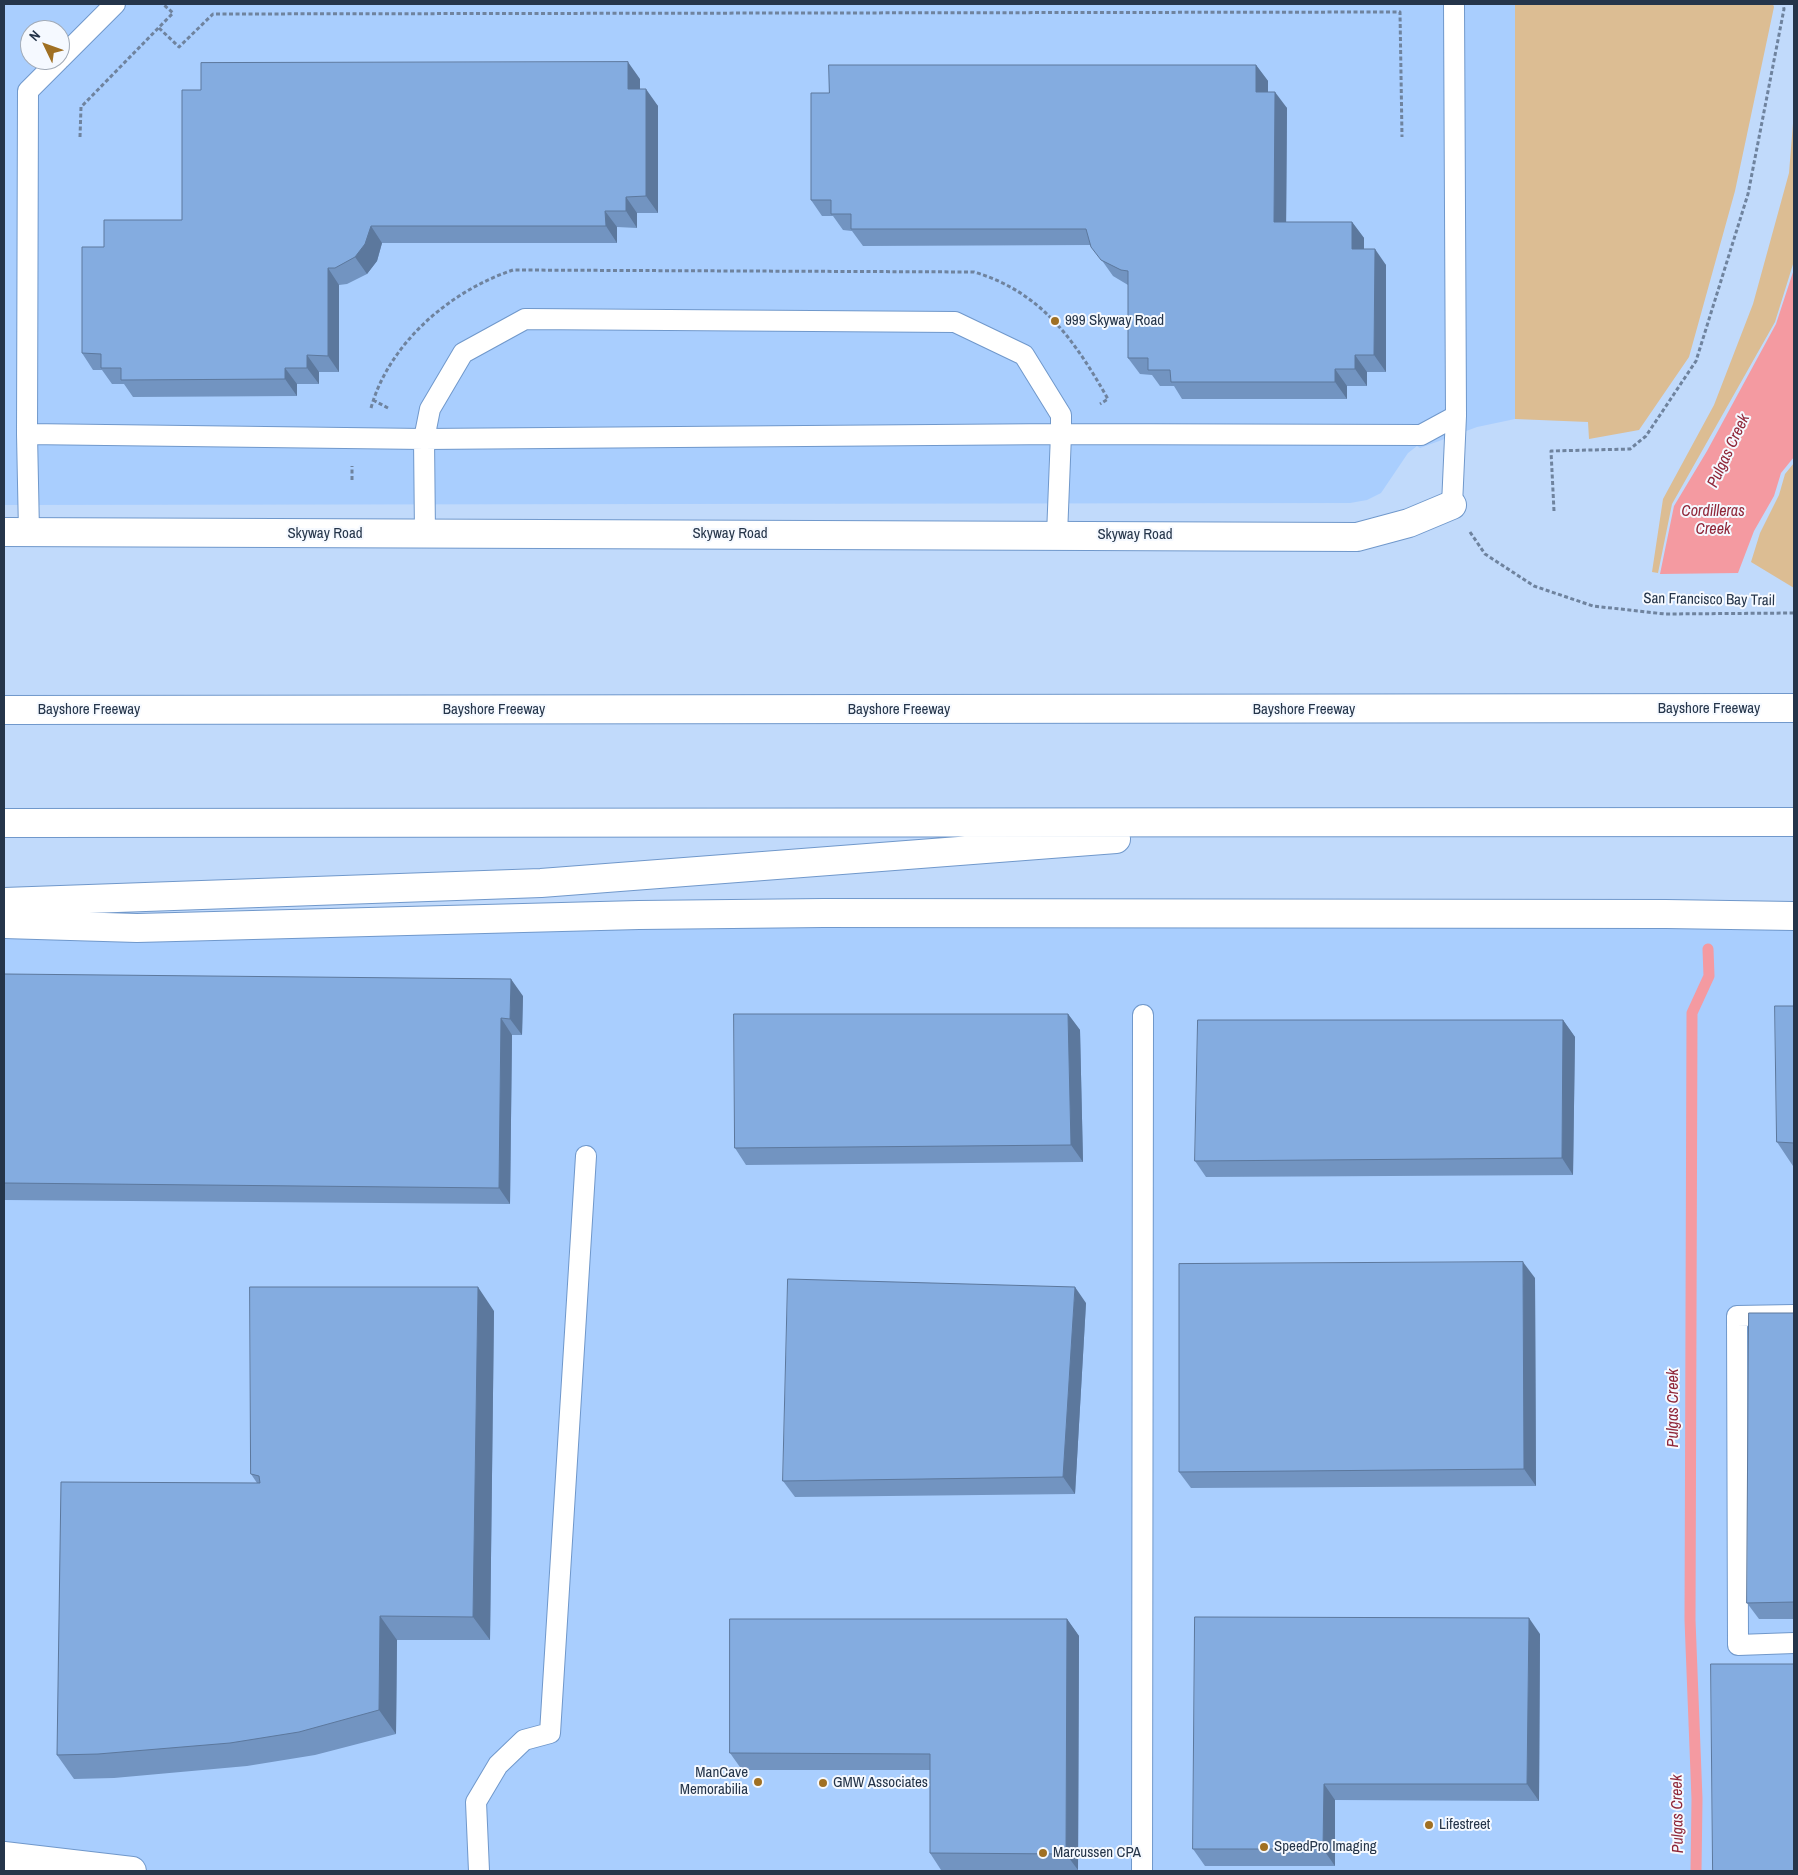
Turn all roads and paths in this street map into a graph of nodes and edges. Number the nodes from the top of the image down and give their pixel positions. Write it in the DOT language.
graph roads {
  1 [pos="115,4"];
  2 [pos="163,4"];
  3 [pos="1454,4"];
  4 [pos="1783,4"];
  5 [pos="159,28"];
  6 [pos="70,48"];
  7 [pos="48,70"];
  8 [pos="80,137"];
  9 [pos="1402,137"];
  10 [pos="373,400"];
  11 [pos="388,408"];
  12 [pos="1456,416"];
  13 [pos="27,434"];
  14 [pos="1061,434"];
  15 [pos="424,439"];
  16 [pos="1452,505"];
  17 [pos="1554,510"];
  18 [pos="17,532"];
  19 [pos="425,534"];
  20 [pos="1058,534"];
  21 [pos="1794,613"];
  22 [pos="1794,708"];
  23 [pos="4,710"];
  24 [pos="1332,822"];
  25 [pos="1794,822"];
  26 [pos="4,823"];
  27 [pos="4,902"];
  28 [pos="1794,916"];
  29 [pos="4,924"];
  30 [pos="1143,1015"];
  31 [pos="586,1156"];
  32 [pos="1794,1315"];
  33 [pos="1794,1643"];
  34 [pos="4,1856"];
  35 [pos="132,1871"];
  36 [pos="479,1871"];
  37 [pos="1142,1871"];
  1 -- 6 [label="lane"];
  2 -- 5 [label="path"];
  3 -- 12 [label="lane"];
  4 -- 17 [label="path"];
  5 -- 8 [label="path"];
  5 -- 9 [label="path"];
  7 -- 13 [label="lane"];
  10 -- 11 [label="path"];
  12 -- 14 [label="lane"];
  12 -- 16 [label="lane"];
  13 -- 15 [label="lane"];
  13 -- 18 [label="lane"];
  14 -- 15 [label="lane"];
  14 -- 15 [label="lane"];
  14 -- 20 [label="lane"];
  15 -- 19 [label="lane"];
  16 -- 20 [label="main road, Skyway Road"];
  16 -- 21 [label="path, San Francisco Bay Trail"];
  18 -- 19 [label="main road, Skyway Road"];
  19 -- 20 [label="main road, Skyway Road"];
  22 -- 23 [label="main road, Bayshore Freeway"];
  24 -- 25 [label="main road"];
  24 -- 26 [label="main road"];
  24 -- 27 [label="main road"];
  28 -- 29 [label="main road"];
  30 -- 37 [label="lane"];
  31 -- 36 [label="lane"];
  32 -- 33 [label="lane"];
  34 -- 35 [label="main road"];
}
